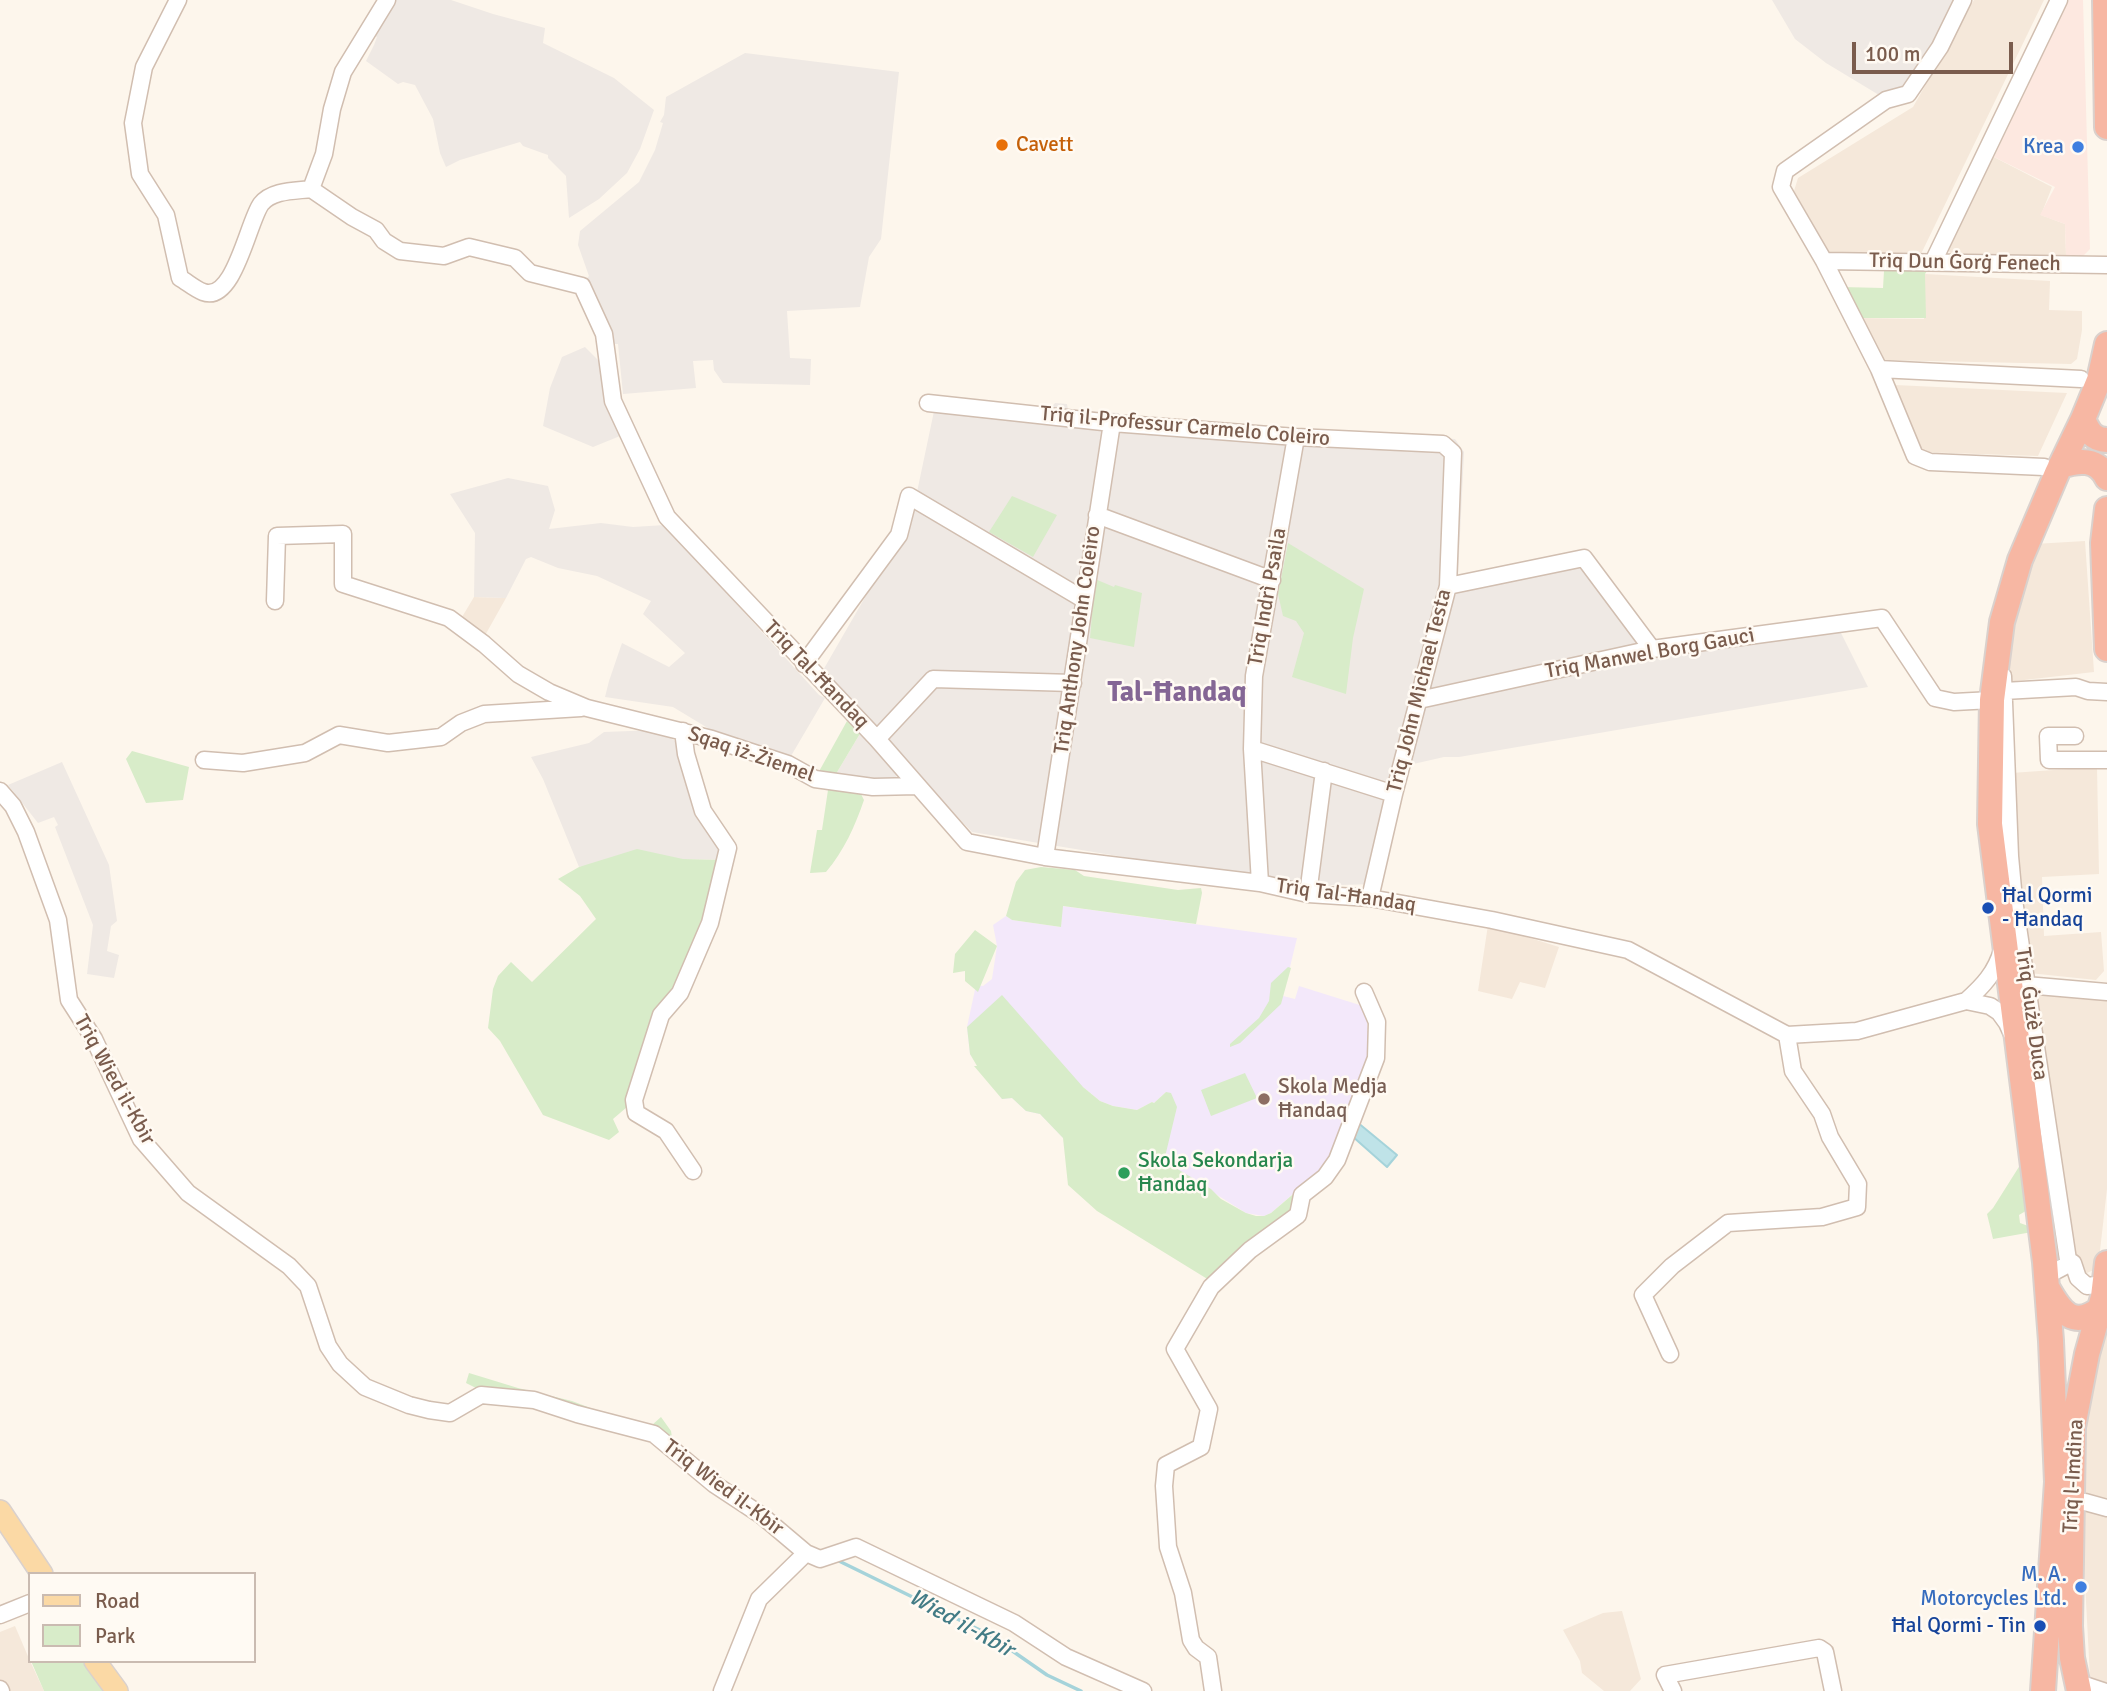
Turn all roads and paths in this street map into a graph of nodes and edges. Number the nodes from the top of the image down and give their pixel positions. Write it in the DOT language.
graph roads {
  1 [pos="178,0"];
  2 [pos="387,0"];
  3 [pos="1964,0"];
  4 [pos="2059,0"];
  5 [pos="2104,1"];
  6 [pos="2107,127"];
  7 [pos="311,189"];
  8 [pos="1824,261"];
  9 [pos="1933,262"];
  10 [pos="2107,265"];
  11 [pos="2107,344"];
  12 [pos="1878,369"];
  13 [pos="2081,379"];
  14 [pos="928,403"];
  15 [pos="2083,419"];
  16 [pos="1112,423"];
  17 [pos="1296,437"];
  18 [pos="2107,440"];
  19 [pos="1443,444"];
  20 [pos="2054,469"];
  21 [pos="2107,478"];
  22 [pos="2107,509"];
  23 [pos="1097,515"];
  24 [pos="1272,580"];
  25 [pos="1448,586"];
  26 [pos="1083,599"];
  27 [pos="275,601"];
  28 [pos="1652,649"];
  29 [pos="2107,649"];
  30 [pos="804,664"];
  31 [pos="1073,684"];
  32 [pos="2107,692"];
  33 [pos="1998,695"];
  34 [pos="1419,700"];
  35 [pos="587,708"];
  36 [pos="683,731"];
  37 [pos="2075,736"];
  38 [pos="877,739"];
  39 [pos="1252,749"];
  40 [pos="204,760"];
  41 [pos="2107,760"];
  42 [pos="1324,771"];
  43 [pos="917,786"];
  44 [pos="0,791"];
  45 [pos="1394,793"];
  46 [pos="1990,824"];
  47 [pos="2010,856"];
  48 [pos="1045,857"];
  49 [pos="1261,883"];
  50 [pos="1308,894"];
  51 [pos="1370,898"];
  52 [pos="2004,942"];
  53 [pos="2026,985"];
  54 [pos="1364,992"];
  55 [pos="2107,992"];
  56 [pos="1966,1001"];
  57 [pos="1787,1035"];
  58 [pos="2018,1050"];
  59 [pos="693,1171"];
  60 [pos="2068,1260"];
  61 [pos="2047,1282"];
  62 [pos="2104,1290"];
  63 [pos="2051,1341"];
  64 [pos="1670,1354"];
  65 [pos="2087,1354"];
  66 [pos="2071,1502"];
  67 [pos="2107,1508"];
  68 [pos="0,1511"];
  69 [pos="813,1556"];
  70 [pos="41,1572"];
  71 [pos="28,1604"];
  72 [pos="0,1615"];
  73 [pos="96,1663"];
  74 [pos="2077,1687"];
  75 [pos="117,1691"];
  76 [pos="722,1691"];
  77 [pos="1143,1691"];
  78 [pos="1213,1691"];
  79 [pos="1673,1691"];
  80 [pos="1833,1691"];
  81 [pos="2043,1691"];
  82 [pos="2104,1691"];
  1 -- 7 [label="street"];
  2 -- 7 [label="street"];
  3 -- 8 [label="street"];
  4 -- 9 [label="street"];
  5 -- 6 [label="highway"];
  7 -- 30 [label="street, Triq Tal-Ħandaq"];
  8 -- 9 [label="street, Triq Dun Ġorġ Fenech"];
  8 -- 12 [label="street"];
  9 -- 10 [label="street, Triq Dun Ġorġ Fenech"];
  11 -- 15 [label="highway"];
  12 -- 13 [label="street"];
  12 -- 20 [label="street"];
  14 -- 16 [label="street, Triq il-Professur Carmelo Coleiro"];
  15 -- 18 [label="highway"];
  15 -- 20 [label="highway, Triq Ġużè Duca"];
  16 -- 17 [label="street, Triq il-Professur Carmelo Coleiro"];
  16 -- 23 [label="street, Triq Anthony John Coleiro"];
  17 -- 19 [label="street, Triq il-Professur Carmelo Coleiro"];
  17 -- 24 [label="street, Triq Indrì Psaila"];
  19 -- 25 [label="street, Triq John Michael Testa"];
  20 -- 21 [label="highway"];
  20 -- 33 [label="highway, Triq Ġużè Duca"];
  22 -- 29 [label="highway"];
  23 -- 24 [label="street"];
  23 -- 26 [label="street, Triq Anthony John Coleiro"];
  24 -- 39 [label="street, Triq Indrì Psaila"];
  25 -- 28 [label="street"];
  25 -- 34 [label="street, Triq John Michael Testa"];
  26 -- 30 [label="street"];
  26 -- 31 [label="street, Triq Anthony John Coleiro"];
  27 -- 35 [label="street"];
  28 -- 33 [label="street, Triq Manwel Borg Gauci"];
  28 -- 34 [label="street, Triq Manwel Borg Gauci"];
  30 -- 38 [label="street, Triq Tal-Ħandaq"];
  31 -- 38 [label="street"];
  31 -- 48 [label="street, Triq Anthony John Coleiro"];
  32 -- 33 [label="street"];
  33 -- 46 [label="highway, Triq Ġużè Duca"];
  33 -- 47 [label="street, Triq Ġużè Duca"];
  34 -- 45 [label="street, Triq John Michael Testa"];
  35 -- 36 [label="street, Sqaq iż-Żiemel"];
  35 -- 40 [label="street"];
  36 -- 43 [label="street, Sqaq iż-Żiemel"];
  36 -- 59 [label="street"];
  37 -- 41 [label="street"];
  38 -- 43 [label="street, Triq Tal-Ħandaq"];
  39 -- 42 [label="street"];
  39 -- 49 [label="street, Triq Indrì Psaila"];
  42 -- 45 [label="street"];
  42 -- 50 [label="street"];
  43 -- 48 [label="street, Triq Tal-Ħandaq"];
  44 -- 69 [label="street, Triq Wied il-Kbir"];
  45 -- 51 [label="street, Triq John Michael Testa"];
  46 -- 47 [label="highway"];
  46 -- 52 [label="highway, Triq Ġużè Duca"];
  47 -- 53 [label="street, Triq Ġużè Duca"];
  48 -- 49 [label="street, Triq Tal-Ħandaq"];
  49 -- 50 [label="street, Triq Tal-Ħandaq"];
  50 -- 51 [label="street, Triq Tal-Ħandaq"];
  51 -- 57 [label="street, Triq Tal-Ħandaq"];
  52 -- 56 [label="street"];
  52 -- 58 [label="highway, Triq Ġużè Duca"];
  53 -- 55 [label="street"];
  53 -- 60 [label="street, Triq Ġużè Duca"];
  54 -- 78 [label="street"];
  56 -- 57 [label="street"];
  56 -- 58 [label="street"];
  57 -- 64 [label="street"];
  58 -- 61 [label="highway, Triq Ġużè Duca"];
  60 -- 61 [label="street"];
  60 -- 62 [label="street"];
  61 -- 62 [label="highway"];
  61 -- 63 [label="highway, Triq Ġużè Duca"];
  62 -- 65 [label="highway, Triq l-Imdina"];
  63 -- 65 [label="highway"];
  63 -- 81 [label="highway, Triq Ġużè Duca"];
  65 -- 66 [label="highway, Triq l-Imdina"];
  66 -- 67 [label="street"];
  66 -- 74 [label="highway, Triq l-Imdina"];
  68 -- 70 [label="main road"];
  69 -- 76 [label="street"];
  69 -- 77 [label="street"];
  71 -- 72 [label="street"];
  73 -- 75 [label="main road"];
  74 -- 82 [label="street"];
  79 -- 80 [label="street"];
}
